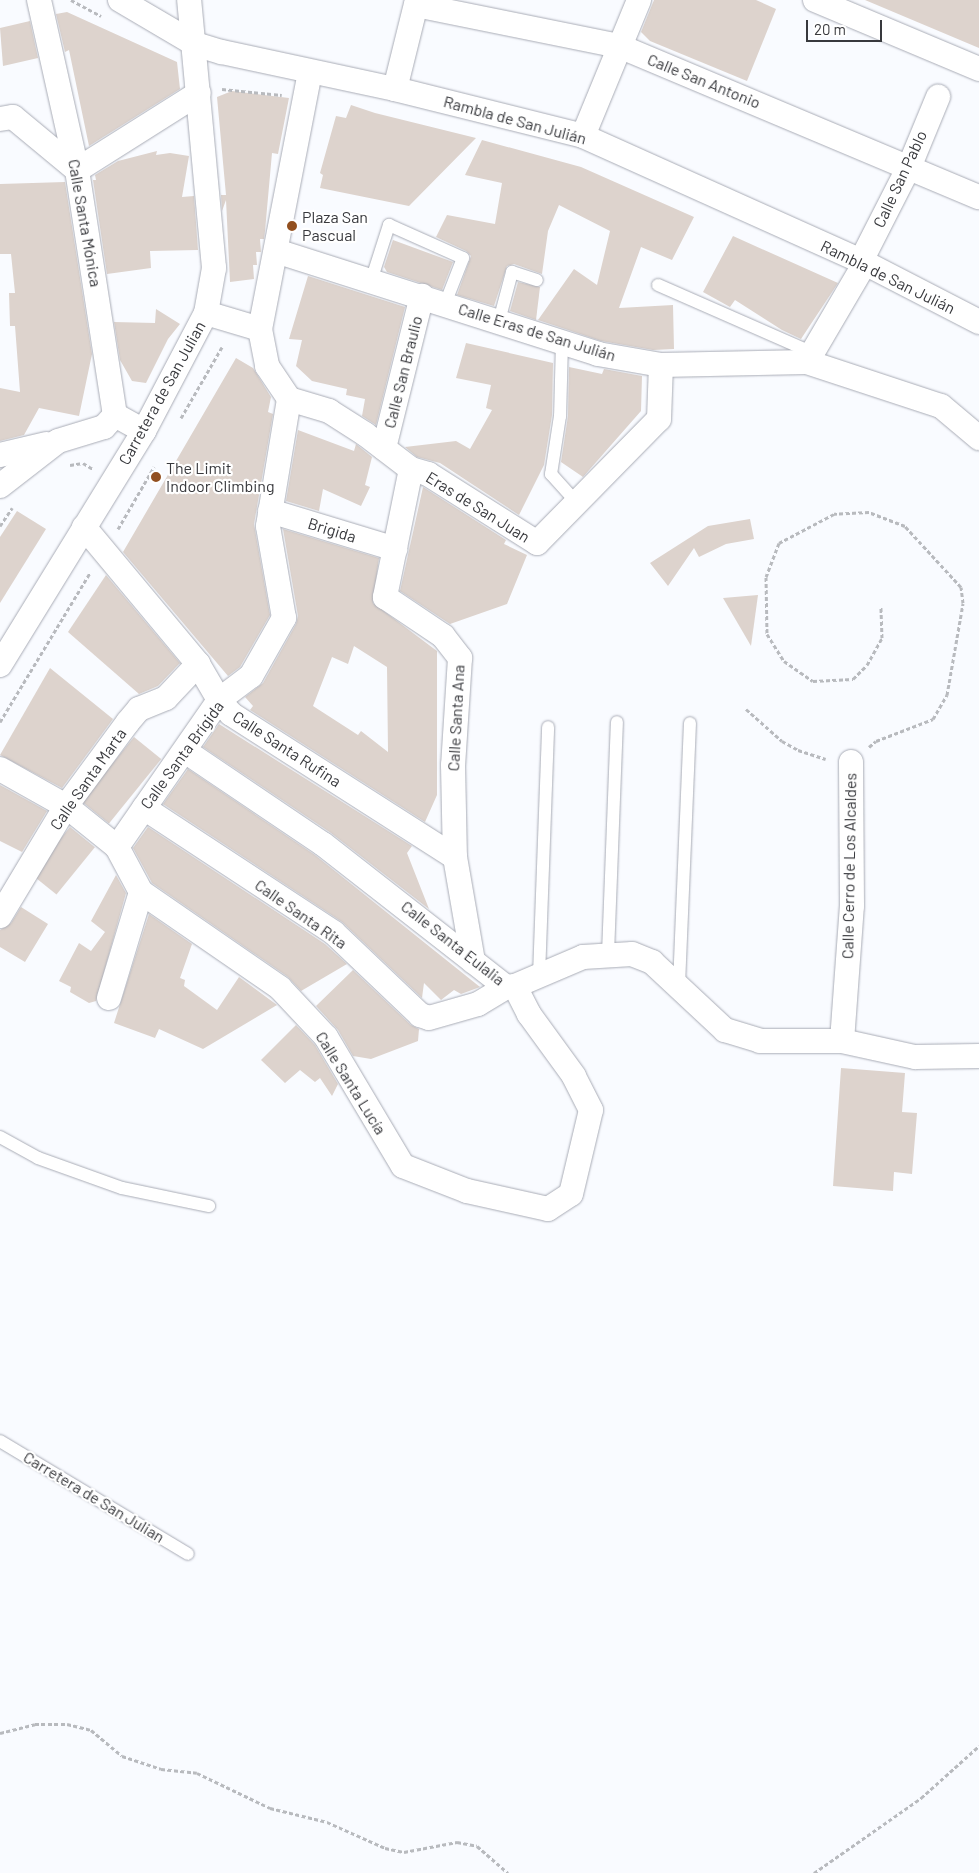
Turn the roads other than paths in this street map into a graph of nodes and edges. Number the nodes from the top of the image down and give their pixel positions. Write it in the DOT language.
graph roads {
  1 [pos="39,0"];
  2 [pos="120,0"];
  3 [pos="189,0"];
  4 [pos="639,0"];
  5 [pos="815,0"];
  6 [pos="416,2"];
  7 [pos="195,44"];
  8 [pos="619,46"];
  9 [pos="979,69"];
  10 [pos="310,72"];
  11 [pos="395,89"];
  12 [pos="199,93"];
  13 [pos="938,97"];
  14 [pos="0,119"];
  15 [pos="583,136"];
  16 [pos="910,165"];
  17 [pos="77,170"];
  18 [pos="979,196"];
  19 [pos="276,251"];
  20 [pos="862,263"];
  21 [pos="537,280"];
  22 [pos="371,281"];
  23 [pos="658,285"];
  24 [pos="422,296"];
  25 [pos="445,304"];
  26 [pos="206,313"];
  27 [pos="499,321"];
  28 [pos="979,322"];
  29 [pos="260,329"];
  30 [pos="562,342"];
  31 [pos="810,358"];
  32 [pos="661,365"];
  33 [pos="288,399"];
  34 [pos="115,415"];
  35 [pos="144,431"];
  36 [pos="979,438"];
  37 [pos="58,440"];
  38 [pos="384,448"];
  39 [pos="0,455"];
  40 [pos="411,469"];
  41 [pos="0,486"];
  42 [pos="577,502"];
  43 [pos="270,511"];
  44 [pos="84,527"];
  45 [pos="395,549"];
  46 [pos="0,664"];
  47 [pos="198,664"];
  48 [pos="219,700"];
  49 [pos="617,722"];
  50 [pos="690,723"];
  51 [pos="548,727"];
  52 [pos="185,751"];
  53 [pos="851,765"];
  54 [pos="0,769"];
  55 [pos="66,806"];
  56 [pos="144,808"];
  57 [pos="117,847"];
  58 [pos="455,857"];
  59 [pos="141,892"];
  60 [pos="0,916"];
  61 [pos="608,954"];
  62 [pos="472,962"];
  63 [pos="540,976"];
  64 [pos="679,985"];
  65 [pos="511,986"];
  66 [pos="109,998"];
  67 [pos="842,1041"];
  68 [pos="979,1056"];
  69 [pos="0,1137"];
  70 [pos="209,1206"];
  71 [pos="556,1208"];
  72 [pos="0,1441"];
  73 [pos="188,1554"];
  1 -- 17 [label="street, Calle Santa Mónica"];
  2 -- 7 [label="street, Rambla de San Julián"];
  3 -- 7 [label="street, Carretera de San Julian"];
  4 -- 8 [label="street"];
  5 -- 9 [label="street"];
  6 -- 8 [label="street, Calle San Antonio"];
  6 -- 11 [label="street"];
  7 -- 10 [label="street, Rambla de San Julián"];
  7 -- 12 [label="street, Carretera de San Julian"];
  8 -- 15 [label="street"];
  8 -- 16 [label="street, Calle San Antonio"];
  10 -- 11 [label="street, Rambla de San Julián"];
  10 -- 19 [label="street"];
  11 -- 15 [label="street, Rambla de San Julián"];
  12 -- 17 [label="street"];
  12 -- 26 [label="street, Carretera de San Julian"];
  13 -- 16 [label="street, Calle San Pablo"];
  14 -- 17 [label="street"];
  15 -- 20 [label="street, Rambla de San Julián"];
  16 -- 18 [label="street, Calle San Antonio"];
  16 -- 20 [label="street, Calle San Pablo"];
  17 -- 34 [label="street, Calle Santa Mónica"];
  19 -- 22 [label="street, Calle Eras de San Julián"];
  19 -- 29 [label="street"];
  20 -- 28 [label="street, Rambla de San Julián"];
  20 -- 31 [label="street"];
  21 -- 27 [label="lane"];
  22 -- 24 [label="street, Calle Eras de San Julián"];
  22 -- 25 [label="lane"];
  23 -- 31 [label="lane"];
  24 -- 25 [label="street, Calle Eras de San Julián"];
  24 -- 38 [label="street, Calle San Braulio"];
  25 -- 27 [label="street, Calle Eras de San Julián"];
  26 -- 29 [label="street"];
  26 -- 35 [label="street, Carretera de San Julian"];
  27 -- 30 [label="street, Calle Eras de San Julián"];
  29 -- 33 [label="street"];
  30 -- 32 [label="street, Calle Eras de San Julián"];
  30 -- 42 [label="lane"];
  31 -- 32 [label="street, Calle Eras de San Julián"];
  31 -- 36 [label="street, Calle Eras de San Julián"];
  32 -- 42 [label="street, Eras de San Juan"];
  33 -- 38 [label="street, Eras de San Juan"];
  33 -- 43 [label="street, Calle Santa Brígida"];
  34 -- 35 [label="street"];
  34 -- 37 [label="street"];
  35 -- 44 [label="street, Carretera de San Julian"];
  37 -- 39 [label="street"];
  37 -- 41 [label="street"];
  38 -- 40 [label="street, Eras de San Juan"];
  40 -- 42 [label="street, Eras de San Juan"];
  40 -- 45 [label="street, Calle Santa Ana"];
  43 -- 45 [label="street, Brigida"];
  43 -- 48 [label="street, Calle Santa Brígida"];
  44 -- 46 [label="street, Carretera de San Julian"];
  44 -- 47 [label="street, Calle Santa Rufina"];
  45 -- 58 [label="street, Calle Santa Ana"];
  47 -- 48 [label="street, Calle Santa Rufina"];
  47 -- 55 [label="street, Calle Santa Marta"];
  48 -- 52 [label="street, Calle Santa Brígida"];
  48 -- 58 [label="street, Calle Santa Rufina"];
  49 -- 61 [label="lane"];
  50 -- 64 [label="lane"];
  51 -- 63 [label="lane"];
  52 -- 56 [label="street, Calle Santa Brígida"];
  52 -- 62 [label="street, Calle Santa Eulalia"];
  53 -- 67 [label="street, Calle Cerro de Los Alcaldes"];
  54 -- 55 [label="street"];
  55 -- 57 [label="street"];
  55 -- 60 [label="street, Calle Santa Marta"];
  56 -- 57 [label="street, Calle Santa Brígida"];
  56 -- 65 [label="street, Calle Santa Rita"];
  57 -- 59 [label="street"];
  58 -- 62 [label="street"];
  59 -- 66 [label="street"];
  59 -- 71 [label="street, Calle Santa Lucía"];
  61 -- 63 [label="street"];
  61 -- 64 [label="street"];
  62 -- 65 [label="street, Calle Santa Eulalia"];
  63 -- 65 [label="street"];
  64 -- 67 [label="street"];
  65 -- 71 [label="street, Calle Santa Eulalia"];
  67 -- 68 [label="street"];
  69 -- 70 [label="lane"];
  72 -- 73 [label="lane, Carretera de San Julian"];
}
